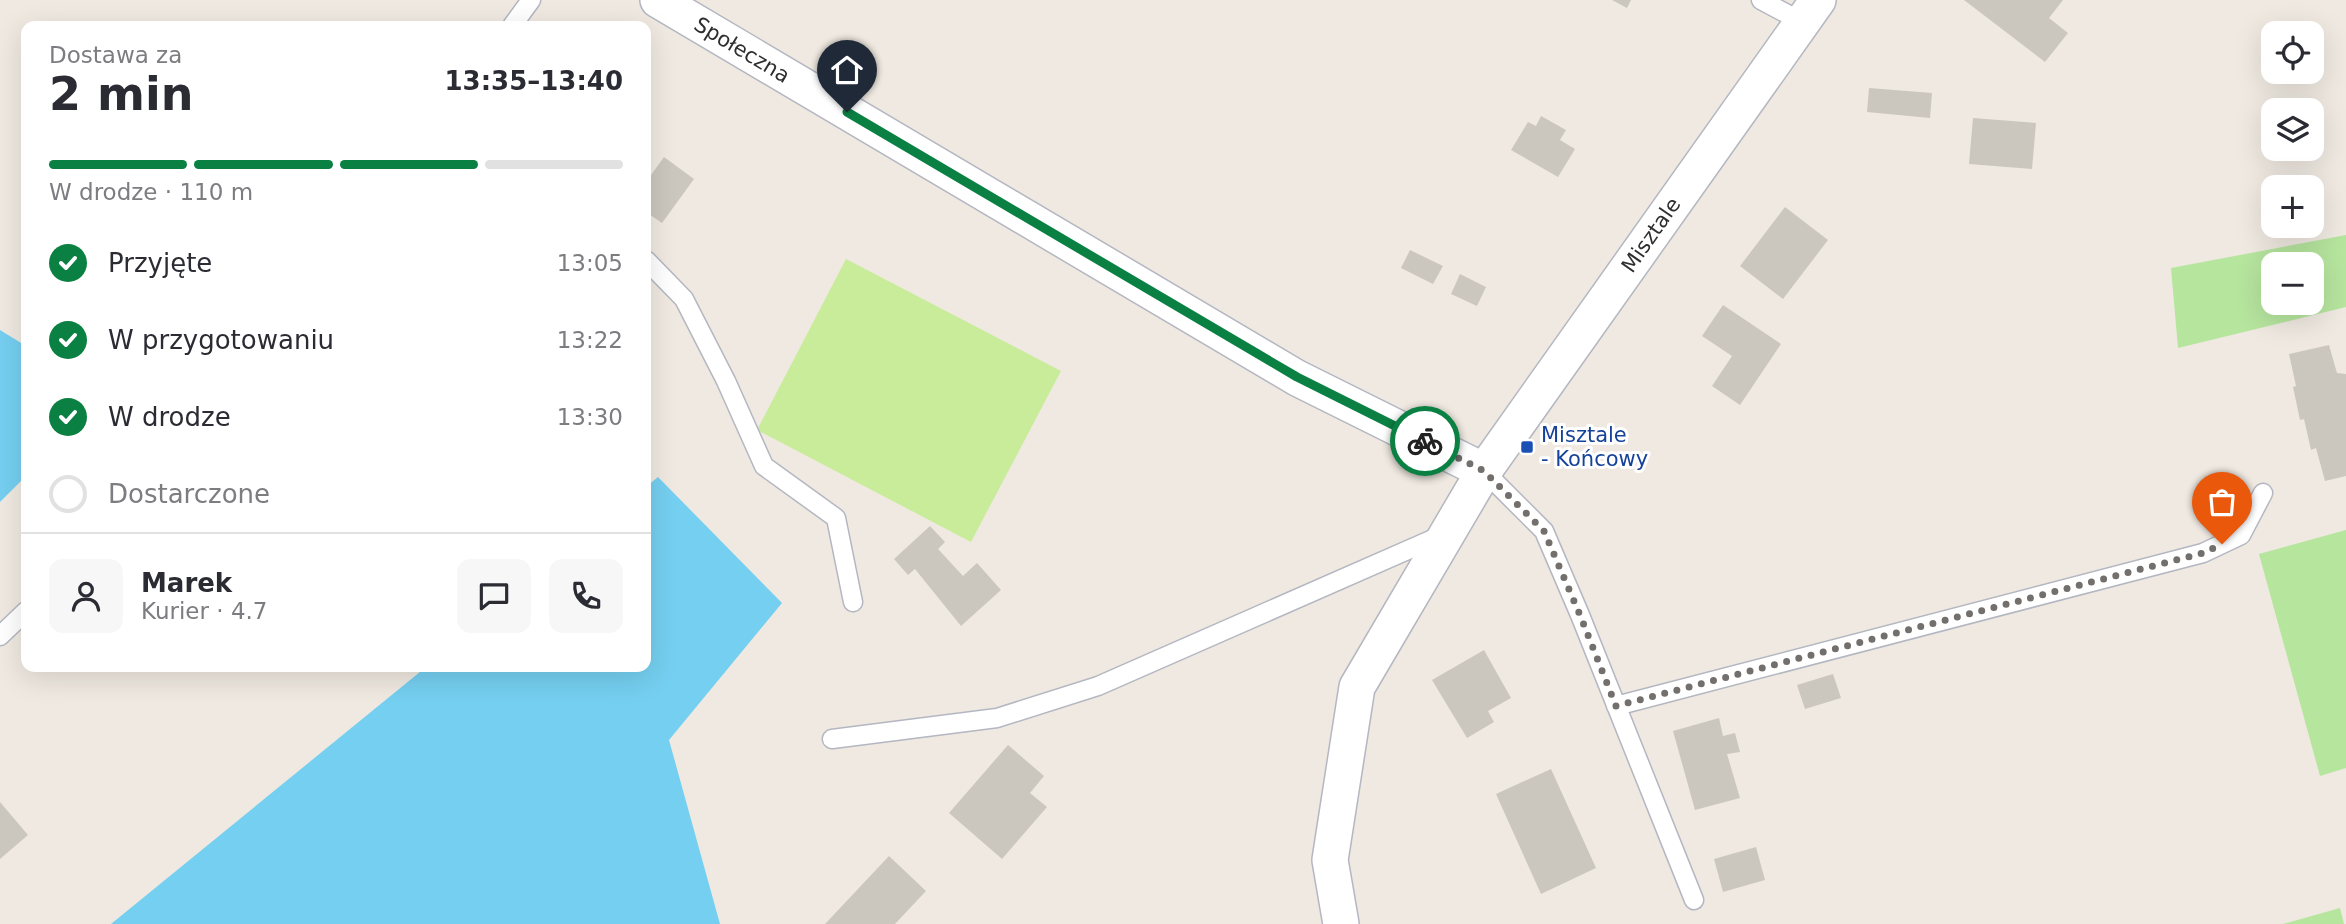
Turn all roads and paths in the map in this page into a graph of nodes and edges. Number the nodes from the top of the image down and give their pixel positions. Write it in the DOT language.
graph roads {
  1 [pos="531,0"];
  2 [pos="657,0"];
  3 [pos="1761,0"];
  4 [pos="1810,11"];
  5 [pos="516,21"];
  6 [pos="651,266"];
  7 [pos="1484,471"];
  8 [pos="2263,494"];
  9 [pos="1448,533"];
  10 [pos="853,602"];
  11 [pos="21,616"];
  12 [pos="0,636"];
  13 [pos="1616,706"];
  14 [pos="832,739"];
  15 [pos="1694,900"];
  16 [pos="1341,924"];
  1 -- 5 [label="lane"];
  2 -- 7 [label="street, Społeczna"];
  3 -- 4 [label="lane"];
  4 -- 7 [label="street, Misztale"];
  6 -- 10 [label="lane"];
  7 -- 9 [label="street, Misztale"];
  7 -- 13 [label="lane"];
  8 -- 13 [label="lane"];
  9 -- 14 [label="lane"];
  9 -- 16 [label="street, Misztale"];
  11 -- 12 [label="lane"];
  13 -- 15 [label="lane"];
}
